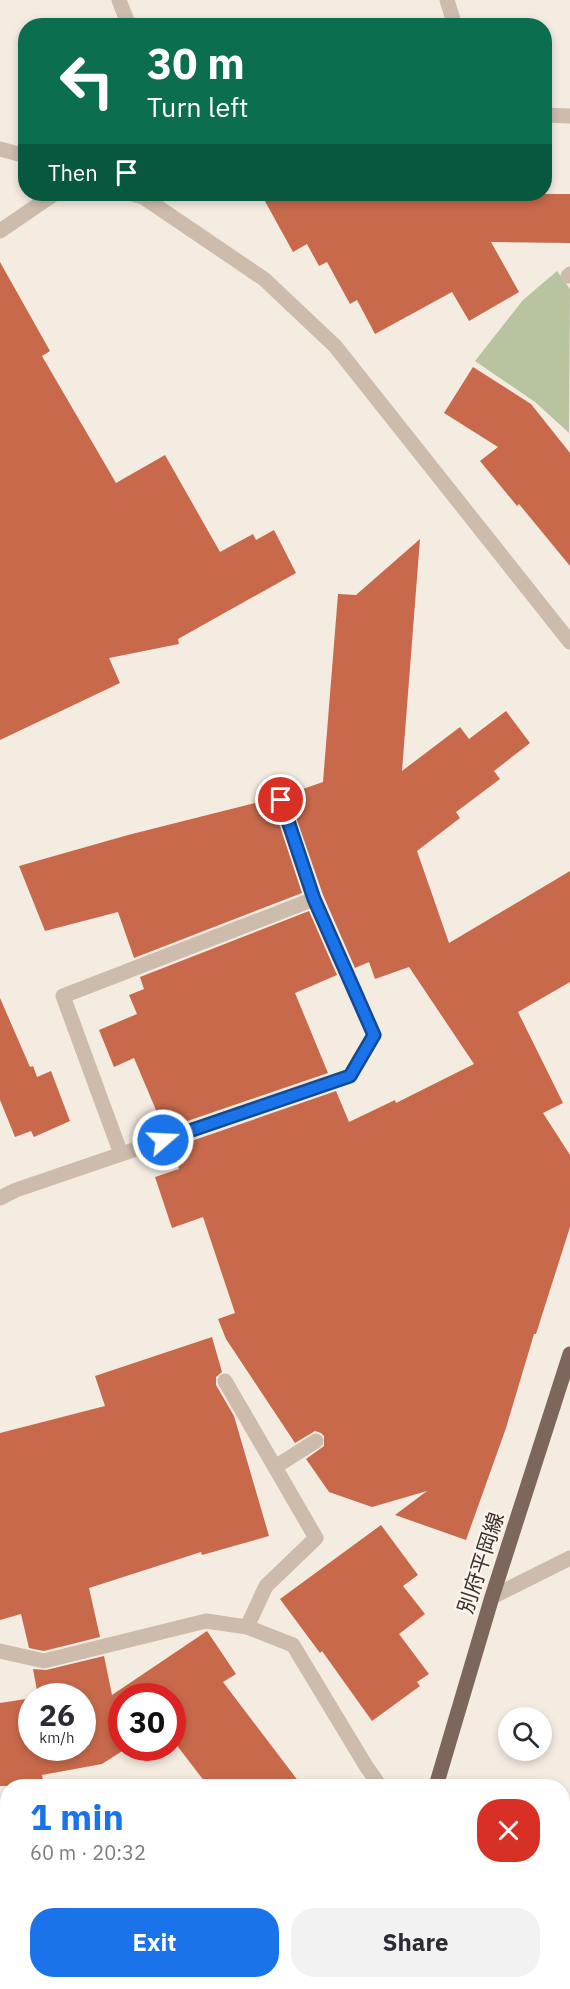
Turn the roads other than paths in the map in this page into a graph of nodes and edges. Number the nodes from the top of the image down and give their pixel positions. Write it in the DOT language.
graph roads {
  1 [pos="121,0"];
  2 [pos="447,0"];
  3 [pos="127,18"];
  4 [pos="453,18"];
  5 [pos="552,116"];
  6 [pos="570,116"];
  7 [pos="0,148"];
  8 [pos="18,154"];
  9 [pos="44,201"];
  10 [pos="152,201"];
  11 [pos="0,231"];
  12 [pos="570,642"];
  13 [pos="281,800"];
  14 [pos="314,899"];
  15 [pos="121,1154"];
  16 [pos="0,1198"];
  17 [pos="570,1354"];
  18 [pos="225,1382"];
  19 [pos="316,1441"];
  20 [pos="275,1467"];
  21 [pos="570,1558"];
  22 [pos="492,1597"];
  23 [pos="247,1627"];
  24 [pos="0,1651"];
  25 [pos="375,1779"];
  26 [pos="437,1779"];
  1 -- 3 [label="street"];
  2 -- 4 [label="street"];
  5 -- 6 [label="street"];
  7 -- 8 [label="street"];
  9 -- 11 [label="street"];
  10 -- 12 [label="street"];
  13 -- 14 [label="street"];
  14 -- 15 [label="street"];
  14 -- 15 [label="street"];
  15 -- 16 [label="street"];
  17 -- 22 [label="main road, 別府平岡線"];
  18 -- 20 [label="street"];
  19 -- 20 [label="street"];
  20 -- 23 [label="street"];
  21 -- 22 [label="street"];
  22 -- 26 [label="main road, 別府平岡線"];
  23 -- 24 [label="street"];
  23 -- 25 [label="street"];
}
